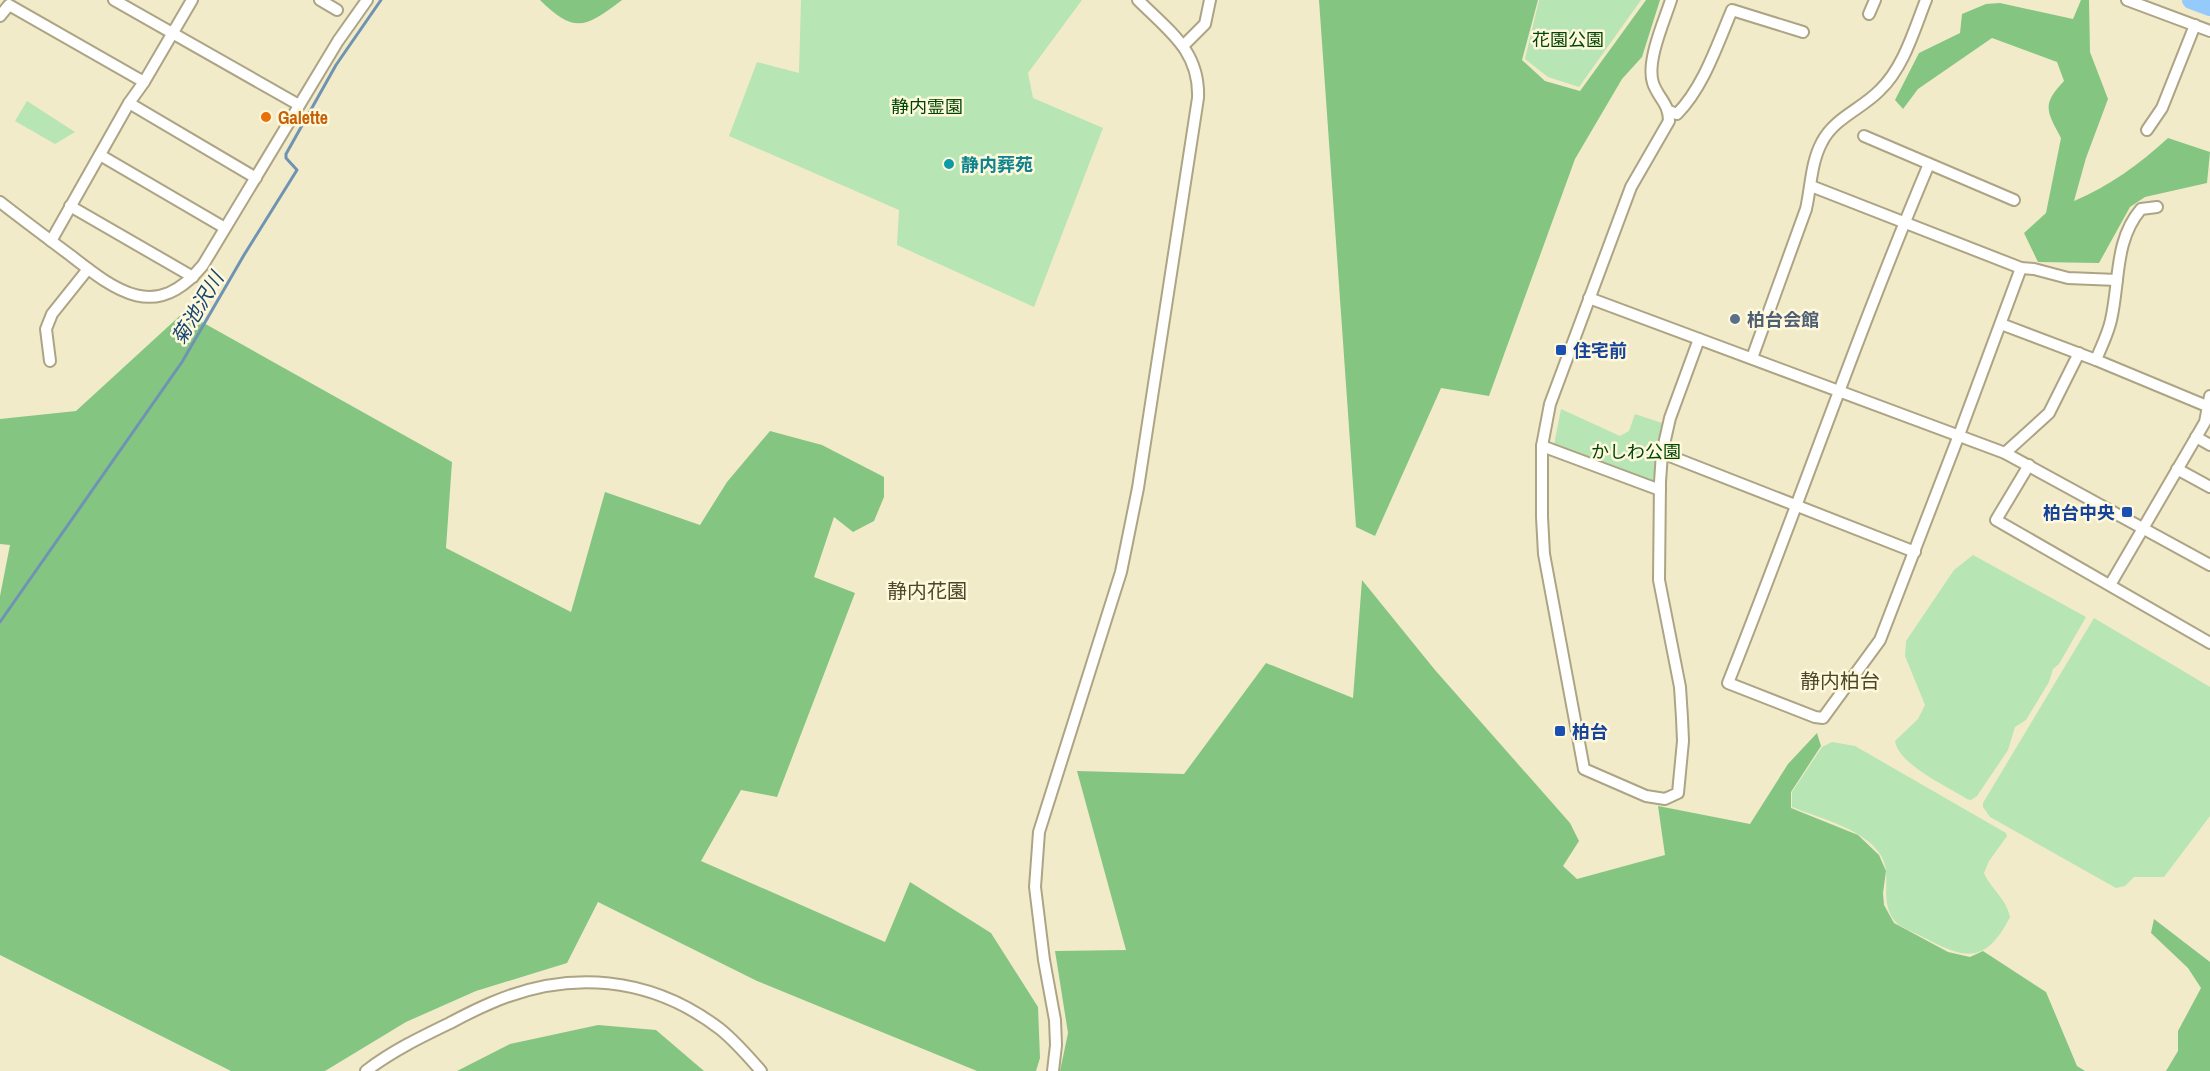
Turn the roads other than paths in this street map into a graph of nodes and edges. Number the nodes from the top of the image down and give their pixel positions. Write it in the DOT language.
graph roads {
  1 [pos="114,0"];
  2 [pos="192,0"];
  3 [pos="320,0"];
  4 [pos="366,0"];
  5 [pos="1138,0"];
  6 [pos="1210,0"];
  7 [pos="1671,0"];
  8 [pos="1875,0"];
  9 [pos="1926,0"];
  10 [pos="2127,0"];
  11 [pos="337,10"];
  12 [pos="1869,14"];
  13 [pos="0,16"];
  14 [pos="2195,25"];
  15 [pos="2210,31"];
  16 [pos="1803,32"];
  17 [pos="173,34"];
  18 [pos="1183,46"];
  19 [pos="144,82"];
  20 [pos="129,103"];
  21 [pos="299,105"];
  22 [pos="1669,111"];
  23 [pos="2147,130"];
  24 [pos="1864,136"];
  25 [pos="100,155"];
  26 [pos="1929,164"];
  27 [pos="256,178"];
  28 [pos="1811,186"];
  29 [pos="2014,200"];
  30 [pos="0,202"];
  31 [pos="70,206"];
  32 [pos="2157,207"];
  33 [pos="1904,223"];
  34 [pos="225,228"];
  35 [pos="51,241"];
  36 [pos="2020,268"];
  37 [pos="88,269"];
  38 [pos="193,277"];
  39 [pos="2117,280"];
  40 [pos="1589,298"];
  41 [pos="2001,324"];
  42 [pos="1699,339"];
  43 [pos="2079,353"];
  44 [pos="1752,358"];
  45 [pos="2096,360"];
  46 [pos="50,362"];
  47 [pos="1838,390"];
  48 [pos="2209,401"];
  49 [pos="1959,435"];
  50 [pos="2196,437"];
  51 [pos="2210,445"];
  52 [pos="1542,446"];
  53 [pos="1662,453"];
  54 [pos="2005,453"];
  55 [pos="2029,465"];
  56 [pos="2177,468"];
  57 [pos="2210,487"];
  58 [pos="1660,490"];
  59 [pos="1797,506"];
  60 [pos="2143,527"];
  61 [pos="1915,552"];
  62 [pos="2210,565"];
  63 [pos="2110,585"];
  64 [pos="2210,643"];
  65 [pos="366,1071"];
  66 [pos="761,1071"];
  67 [pos="1053,1071"];
  1 -- 17 [label="street"];
  2 -- 17 [label="street"];
  3 -- 11 [label="street"];
  4 -- 21 [label="street"];
  5 -- 18 [label="street"];
  6 -- 18 [label="street"];
  7 -- 22 [label="street"];
  8 -- 12 [label="street"];
  9 -- 28 [label="street"];
  10 -- 14 [label="street"];
  13 -- 19 [label="street"];
  14 -- 15 [label="street"];
  14 -- 23 [label="street"];
  16 -- 22 [label="street"];
  17 -- 19 [label="street"];
  17 -- 21 [label="street"];
  18 -- 67 [label="street"];
  19 -- 20 [label="street"];
  20 -- 25 [label="street"];
  20 -- 27 [label="street"];
  21 -- 27 [label="street"];
  22 -- 40 [label="street"];
  24 -- 26 [label="street"];
  25 -- 31 [label="street"];
  25 -- 34 [label="street"];
  26 -- 29 [label="street"];
  26 -- 33 [label="street"];
  27 -- 34 [label="street"];
  28 -- 33 [label="street"];
  28 -- 44 [label="street"];
  30 -- 35 [label="street"];
  31 -- 35 [label="street"];
  31 -- 38 [label="street"];
  32 -- 39 [label="street"];
  33 -- 36 [label="street"];
  33 -- 47 [label="street"];
  34 -- 38 [label="street"];
  35 -- 37 [label="street"];
  36 -- 39 [label="street"];
  36 -- 41 [label="street"];
  37 -- 38 [label="street"];
  37 -- 46 [label="street"];
  39 -- 45 [label="street"];
  40 -- 42 [label="street"];
  40 -- 52 [label="street"];
  41 -- 43 [label="street"];
  41 -- 49 [label="street"];
  42 -- 44 [label="street"];
  42 -- 53 [label="street"];
  43 -- 45 [label="street"];
  43 -- 54 [label="street"];
  44 -- 47 [label="street"];
  45 -- 48 [label="street"];
  47 -- 49 [label="street"];
  47 -- 59 [label="street"];
  48 -- 50 [label="street"];
  49 -- 54 [label="street"];
  49 -- 61 [label="street"];
  50 -- 51 [label="street"];
  50 -- 56 [label="street"];
  52 -- 58 [label="street"];
  52 -- 58 [label="street"];
  53 -- 58 [label="street"];
  53 -- 59 [label="street"];
  54 -- 55 [label="street"];
  55 -- 60 [label="street"];
  55 -- 63 [label="street"];
  56 -- 57 [label="street"];
  56 -- 60 [label="street"];
  59 -- 61 [label="street"];
  59 -- 61 [label="street"];
  60 -- 62 [label="street"];
  60 -- 63 [label="street"];
  63 -- 64 [label="street"];
  65 -- 66 [label="street"];
}
